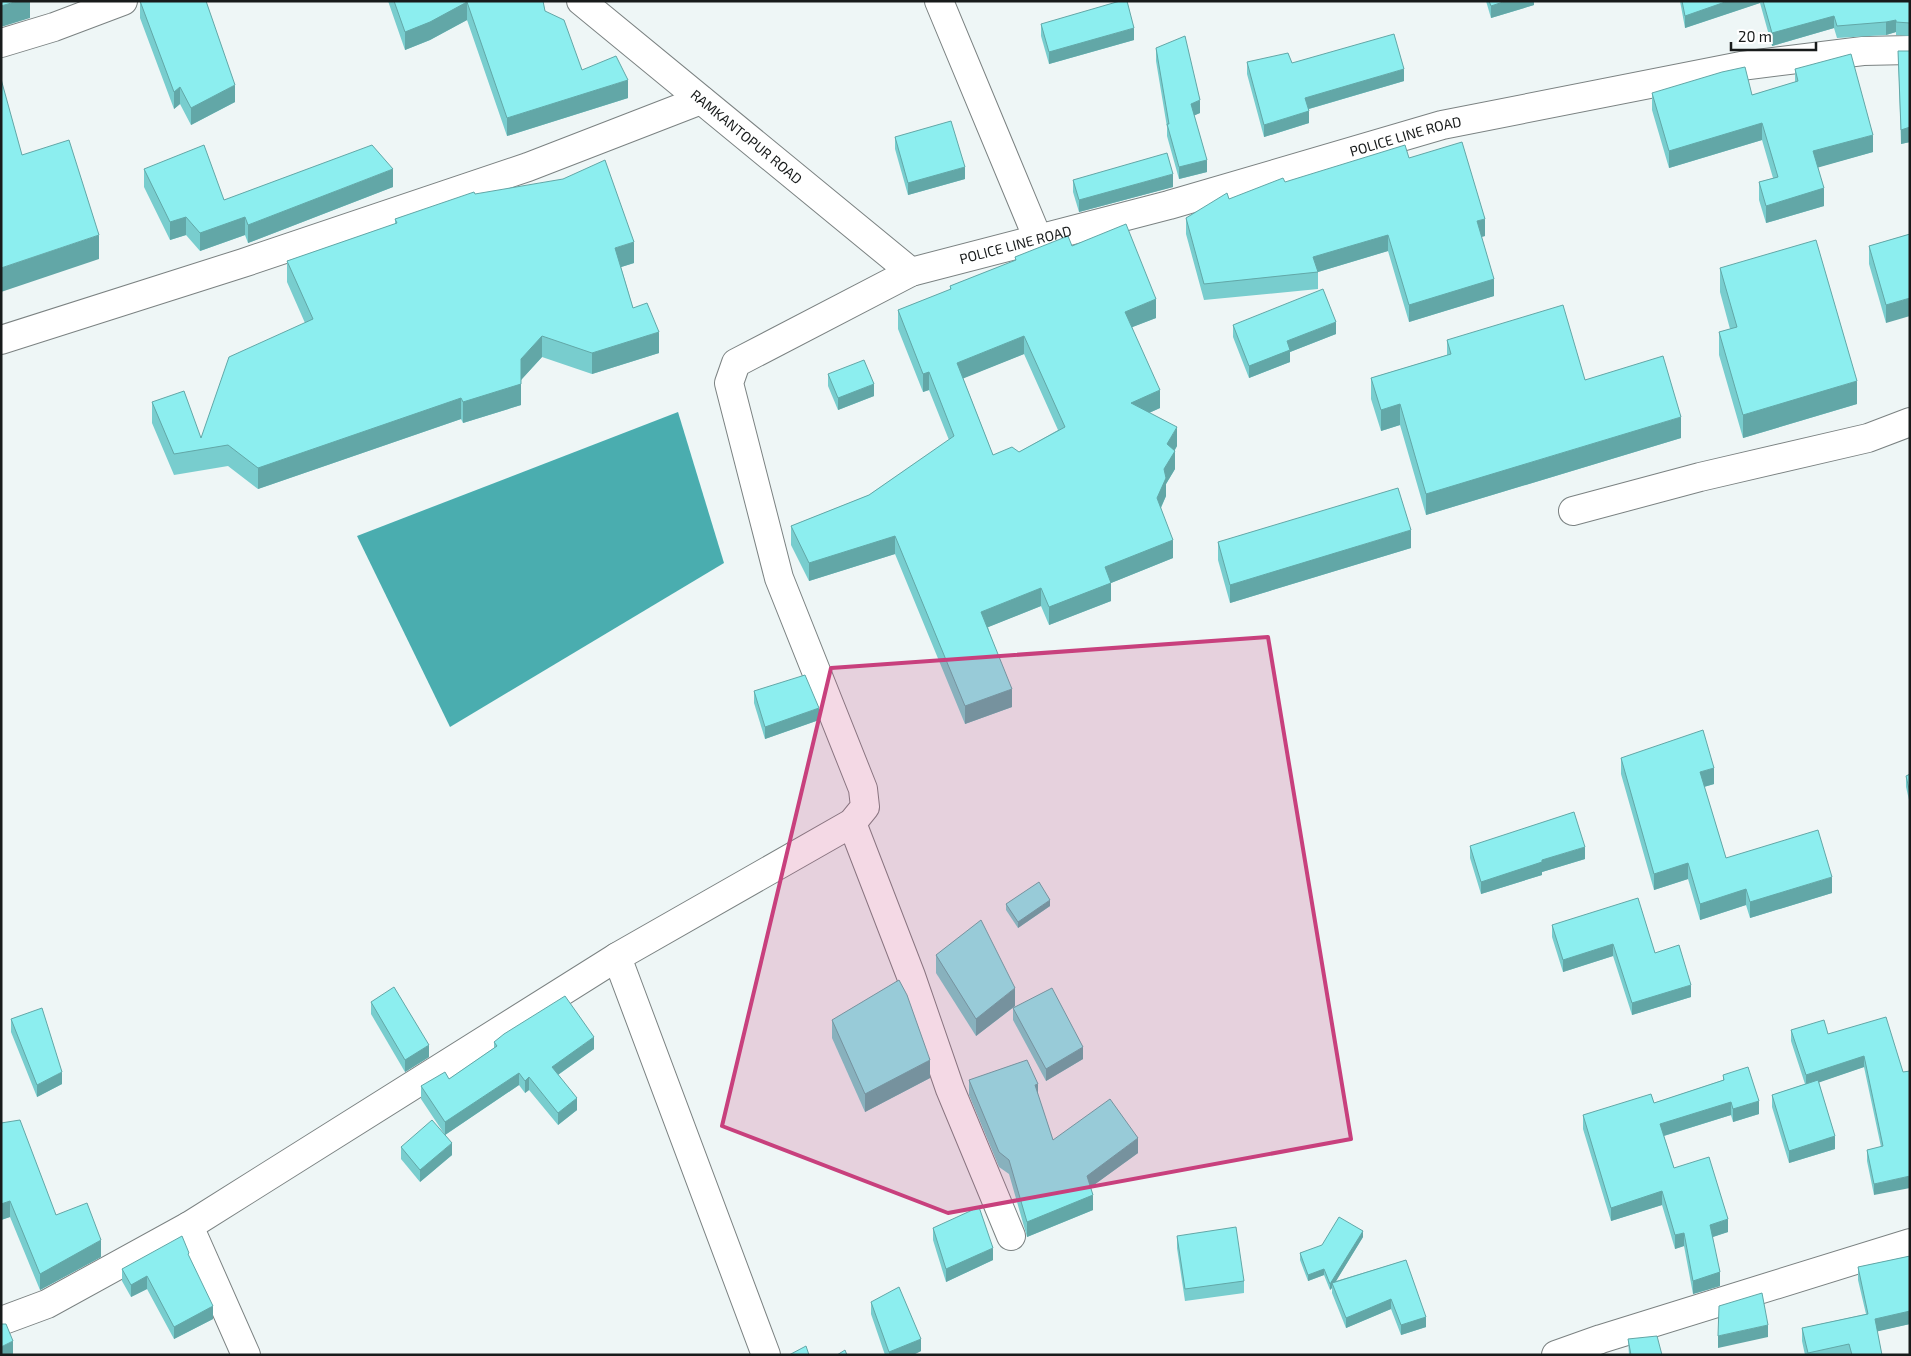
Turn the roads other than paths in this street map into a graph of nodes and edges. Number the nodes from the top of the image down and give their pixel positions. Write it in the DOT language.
graph roads {
  1 [pos="122,1"];
  2 [pos="581,1"];
  3 [pos="939,1"];
  4 [pos="1,43"];
  5 [pos="1910,50"];
  6 [pos="701,100"];
  7 [pos="1038,239"];
  8 [pos="911,272"];
  9 [pos="1,340"];
  10 [pos="1910,422"];
  11 [pos="1572,511"];
  12 [pos="852,823"];
  13 [pos="617,957"];
  14 [pos="189,1226"];
  15 [pos="1012,1236"];
  16 [pos="1910,1243"];
  17 [pos="1,1321"];
  18 [pos="246,1355"];
  19 [pos="766,1355"];
  20 [pos="1556,1355"];
  1 -- 4 [label="street"];
  2 -- 6 [label="street, RAMKANTOPUR ROAD"];
  3 -- 7 [label="street"];
  5 -- 7 [label="street, POLICE LINE ROAD"];
  6 -- 8 [label="street, RAMKANTOPUR ROAD"];
  6 -- 9 [label="street"];
  7 -- 8 [label="street, POLICE LINE ROAD"];
  8 -- 12 [label="street, POLICE LINE ROAD"];
  10 -- 11 [label="street"];
  12 -- 13 [label="street"];
  12 -- 15 [label="street"];
  13 -- 14 [label="street"];
  13 -- 19 [label="street"];
  14 -- 17 [label="street"];
  14 -- 18 [label="street"];
  16 -- 20 [label="street"];
}
